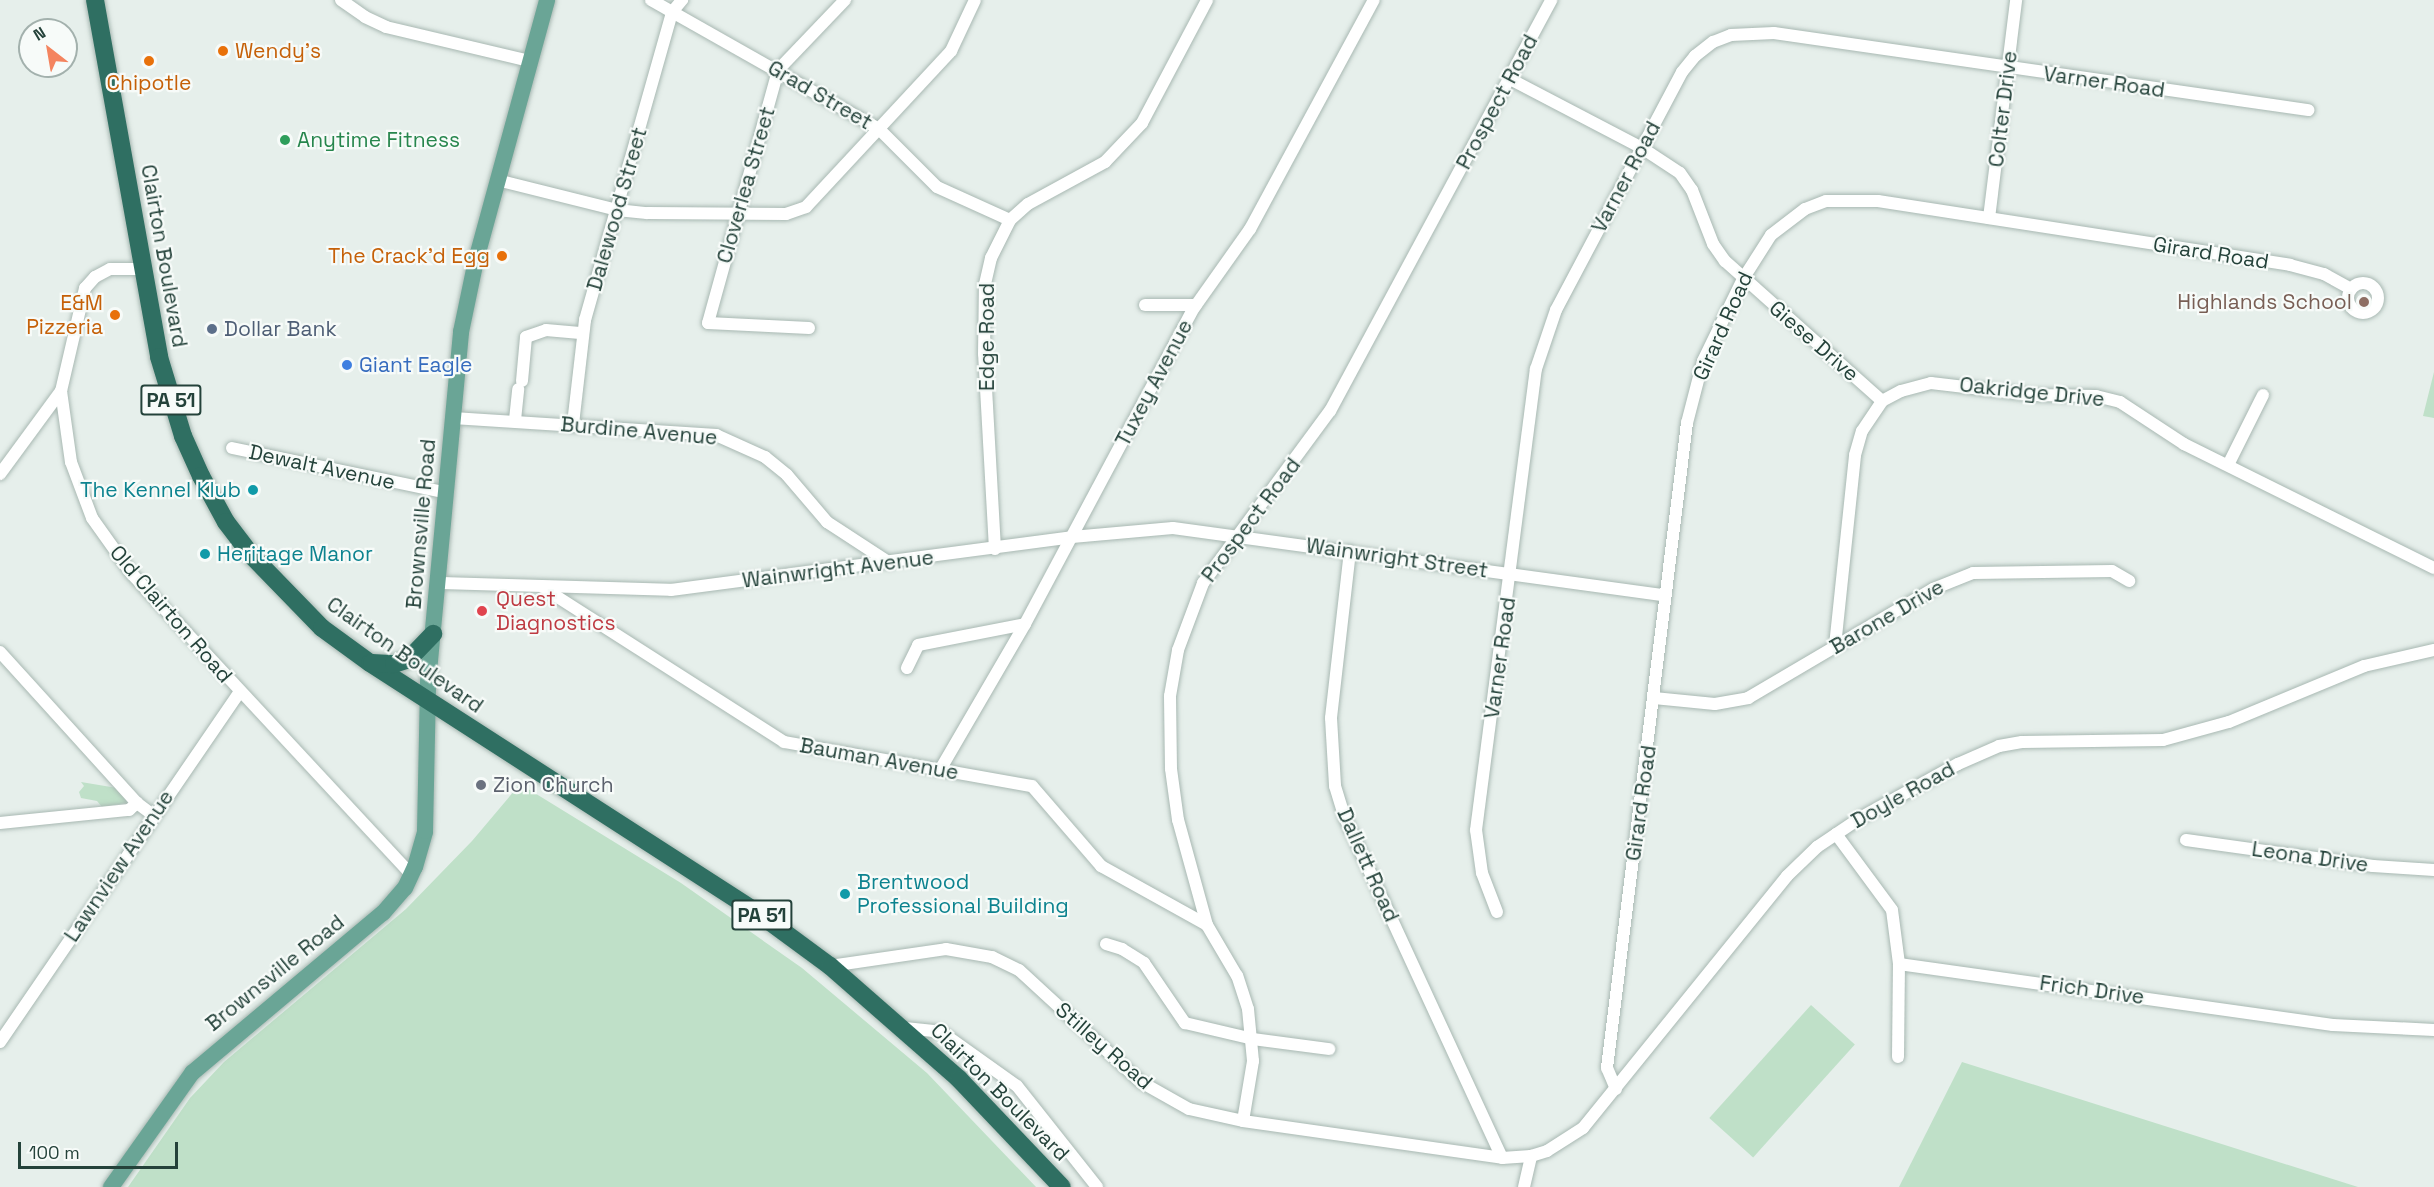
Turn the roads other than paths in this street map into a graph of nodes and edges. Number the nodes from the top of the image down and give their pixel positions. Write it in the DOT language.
graph roads {
  1 [pos="95,0"];
  2 [pos="341,0"];
  3 [pos="547,0"];
  4 [pos="651,0"];
  5 [pos="682,0"];
  6 [pos="845,0"];
  7 [pos="975,0"];
  8 [pos="1207,0"];
  9 [pos="1374,0"];
  10 [pos="1551,0"];
  11 [pos="2016,0"];
  12 [pos="672,12"];
  13 [pos="530,61"];
  14 [pos="2008,68"];
  15 [pos="778,70"];
  16 [pos="1510,79"];
  17 [pos="2308,110"];
  18 [pos="879,129"];
  19 [pos="1641,148"];
  20 [pos="497,180"];
  21 [pos="616,210"];
  22 [pos="738,213"];
  23 [pos="1989,218"];
  24 [pos="1011,220"];
  25 [pos="143,269"];
  26 [pos="1743,279"];
  27 [pos="2351,289"];
  28 [pos="1145,305"];
  29 [pos="1196,305"];
  30 [pos="809,328"];
  31 [pos="583,333"];
  32 [pos="61,391"];
  33 [pos="2263,395"];
  34 [pos="1882,401"];
  35 [pos="453,418"];
  36 [pos="515,420"];
  37 [pos="573,424"];
  38 [pos="232,448"];
  39 [pos="2229,463"];
  40 [pos="0,474"];
  41 [pos="447,493"];
  42 [pos="1236,535"];
  43 [pos="1072,537"];
  44 [pos="995,549"];
  45 [pos="1350,551"];
  46 [pos="890,563"];
  47 [pos="2434,568"];
  48 [pos="1511,574"];
  49 [pos="2128,581"];
  50 [pos="439,583"];
  51 [pos="544,588"];
  52 [pos="1665,595"];
  53 [pos="1025,624"];
  54 [pos="433,634"];
  55 [pos="1835,646"];
  56 [pos="2434,650"];
  57 [pos="0,652"];
  58 [pos="370,663"];
  59 [pos="907,668"];
  60 [pos="240,692"];
  61 [pos="1654,698"];
  62 [pos="426,699"];
  63 [pos="940,770"];
  64 [pos="137,803"];
  65 [pos="153,815"];
  66 [pos="0,824"];
  67 [pos="1836,834"];
  68 [pos="2186,840"];
  69 [pos="2434,870"];
  70 [pos="412,875"];
  71 [pos="1497,912"];
  72 [pos="1207,925"];
  73 [pos="1106,944"];
  74 [pos="1899,964"];
  75 [pos="831,966"];
  76 [pos="905,1029"];
  77 [pos="2434,1030"];
  78 [pos="1253,1039"];
  79 [pos="0,1042"];
  80 [pos="1329,1049"];
  81 [pos="1898,1057"];
  82 [pos="1616,1089"];
  83 [pos="1242,1120"];
  84 [pos="1531,1156"];
  85 [pos="1502,1158"];
  86 [pos="111,1187"];
  87 [pos="1062,1187"];
  88 [pos="1097,1187"];
  89 [pos="1524,1187"];
  1 -- 25 [label="highway, Clairton Boulevard / PA 51"];
  2 -- 13 [label="street"];
  3 -- 13 [label="main road, Brownsville Road"];
  4 -- 12 [label="street, Grad Street"];
  5 -- 12 [label="street, Dalewood Street"];
  6 -- 15 [label="street, Cloverlea Street"];
  7 -- 18 [label="street"];
  8 -- 24 [label="street, Edge Road"];
  9 -- 29 [label="street, Tuxey Avenue"];
  10 -- 16 [label="street, Prospect Road"];
  11 -- 14 [label="street, Colter Drive"];
  12 -- 15 [label="street, Grad Street"];
  12 -- 21 [label="street, Dalewood Street"];
  13 -- 20 [label="main road, Brownsville Road"];
  14 -- 17 [label="street, Varner Road"];
  14 -- 19 [label="street, Varner Road"];
  14 -- 23 [label="street, Colter Drive"];
  15 -- 18 [label="street, Grad Street"];
  15 -- 22 [label="street, Cloverlea Street"];
  16 -- 19 [label="street, Giese Drive"];
  16 -- 42 [label="street, Prospect Road"];
  18 -- 22 [label="street"];
  18 -- 24 [label="street, Grad Street"];
  19 -- 26 [label="street, Giese Drive"];
  19 -- 48 [label="street, Varner Road"];
  20 -- 21 [label="street"];
  20 -- 35 [label="main road, Brownsville Road"];
  21 -- 22 [label="street"];
  21 -- 31 [label="street, Dalewood Street"];
  22 -- 30 [label="street, Cloverlea Street"];
  23 -- 26 [label="street, Girard Road"];
  23 -- 27 [label="street, Girard Road"];
  24 -- 44 [label="street, Edge Road"];
  25 -- 32 [label="street, Old Clairton Road"];
  25 -- 58 [label="highway, Clairton Boulevard / PA 51"];
  26 -- 34 [label="street, Giese Drive"];
  26 -- 52 [label="street, Girard Road"];
  28 -- 29 [label="street"];
  29 -- 43 [label="street, Tuxey Avenue"];
  31 -- 36 [label="street"];
  31 -- 37 [label="street, Dalewood Street"];
  32 -- 40 [label="street"];
  32 -- 60 [label="street, Old Clairton Road"];
  33 -- 39 [label="street"];
  34 -- 39 [label="street, Oakridge Drive"];
  34 -- 55 [label="street"];
  35 -- 36 [label="street, Burdine Avenue"];
  35 -- 41 [label="main road, Brownsville Road"];
  36 -- 37 [label="street, Burdine Avenue"];
  37 -- 46 [label="street, Burdine Avenue"];
  38 -- 41 [label="street, Dewalt Avenue"];
  39 -- 47 [label="street, Oakridge Drive"];
  41 -- 50 [label="main road, Brownsville Road"];
  42 -- 43 [label="street, Wainwright Avenue"];
  42 -- 45 [label="street, Wainwright Street"];
  42 -- 72 [label="street, Prospect Road"];
  43 -- 44 [label="street, Wainwright Avenue"];
  43 -- 53 [label="street, Tuxey Avenue"];
  44 -- 46 [label="street, Wainwright Avenue"];
  45 -- 48 [label="street, Wainwright Street"];
  45 -- 85 [label="street, Dallett Road"];
  46 -- 51 [label="street, Wainwright Avenue"];
  48 -- 52 [label="street, Wainwright Street"];
  48 -- 71 [label="street, Varner Road"];
  49 -- 55 [label="street, Barone Drive"];
  50 -- 51 [label="street, Wainwright Avenue"];
  50 -- 54 [label="main road, Brownsville Road"];
  51 -- 63 [label="street, Bauman Avenue"];
  52 -- 61 [label="street, Girard Road"];
  53 -- 59 [label="street"];
  53 -- 63 [label="street, Tuxey Avenue"];
  54 -- 58 [label="highway"];
  54 -- 62 [label="main road, Brownsville Road"];
  55 -- 61 [label="street, Barone Drive"];
  56 -- 67 [label="street, Doyle Road"];
  57 -- 64 [label="street"];
  58 -- 62 [label="highway, Clairton Boulevard / PA 51"];
  60 -- 65 [label="street, Lawnview Avenue"];
  60 -- 70 [label="street, Old Clairton Road"];
  61 -- 82 [label="street, Girard Road"];
  62 -- 70 [label="main road, Brownsville Road"];
  62 -- 75 [label="highway, Clairton Boulevard / PA 51"];
  63 -- 72 [label="street, Bauman Avenue"];
  64 -- 65 [label="street"];
  64 -- 66 [label="street"];
  65 -- 79 [label="street, Lawnview Avenue"];
  67 -- 74 [label="street"];
  67 -- 82 [label="street, Doyle Road"];
  68 -- 69 [label="street, Leona Drive"];
  70 -- 86 [label="main road, Brownsville Road"];
  72 -- 78 [label="street, Prospect Road"];
  73 -- 78 [label="street"];
  74 -- 77 [label="street, Frich Drive"];
  74 -- 81 [label="street"];
  75 -- 76 [label="highway, Clairton Boulevard / PA 51"];
  75 -- 83 [label="street, Stilley Road"];
  76 -- 87 [label="highway, Clairton Boulevard / PA 51"];
  76 -- 88 [label="street, Clairton Boulevard"];
  78 -- 80 [label="street"];
  78 -- 83 [label="street, Prospect Road"];
  82 -- 84 [label="street, Doyle Road"];
  83 -- 85 [label="street, Stilley Road"];
  84 -- 85 [label="street, Stilley Road"];
  84 -- 89 [label="street"];
}
